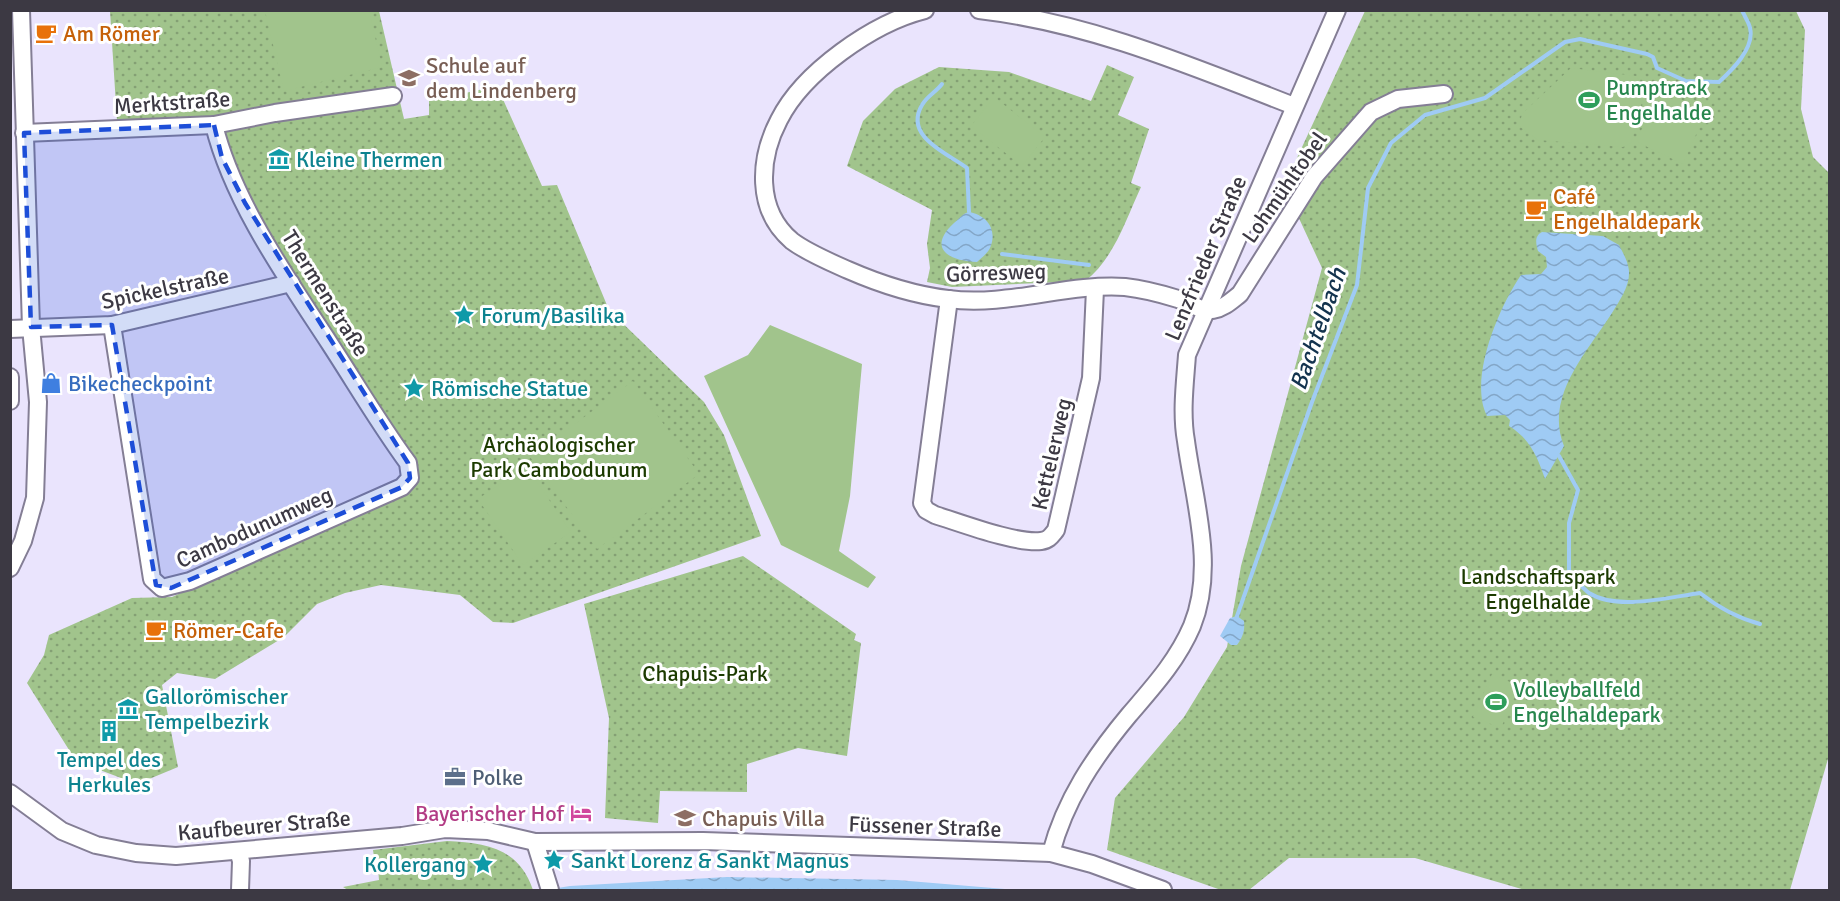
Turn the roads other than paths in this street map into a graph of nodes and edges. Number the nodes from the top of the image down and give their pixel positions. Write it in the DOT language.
graph roads {
  1 [pos="21,10"];
  2 [pos="925,10"];
  3 [pos="979,10"];
  4 [pos="1337,10"];
  5 [pos="16,77"];
  6 [pos="1444,94"];
  7 [pos="393,96"];
  8 [pos="1294,106"];
  9 [pos="214,125"];
  10 [pos="24,133"];
  11 [pos="19,196"];
  12 [pos="291,283"];
  13 [pos="1095,289"];
  14 [pos="949,300"];
  15 [pos="1205,309"];
  16 [pos="112,325"];
  17 [pos="31,327"];
  18 [pos="10,329"];
  19 [pos="10,377"];
  20 [pos="10,400"];
  21 [pos="410,478"];
  22 [pos="10,568"];
  23 [pos="10,793"];
  24 [pos="535,842"];
  25 [pos="238,851"];
  26 [pos="1051,853"];
  27 [pos="550,887"];
  28 [pos="240,891"];
  29 [pos="1163,891"];
  1 -- 5 [label="street"];
  2 -- 14 [label="street, Görresweg"];
  3 -- 8 [label="street"];
  4 -- 8 [label="street, Lenzfrieder Straße"];
  5 -- 10 [label="street"];
  6 -- 15 [label="street, Lohmühltobel"];
  7 -- 9 [label="street, Merktstraße"];
  8 -- 15 [label="street, Lenzfrieder Straße"];
  9 -- 10 [label="street, Merktstraße"];
  9 -- 12 [label="street, Thermenstraße"];
  10 -- 11 [label="street"];
  11 -- 17 [label="street"];
  12 -- 16 [label="street, Spickelstraße"];
  12 -- 21 [label="street, Thermenstraße"];
  13 -- 14 [label="street, Görresweg"];
  13 -- 14 [label="street, Kettelerweg"];
  13 -- 15 [label="street, Görresweg"];
  15 -- 26 [label="street, Lenzfrieder Straße"];
  16 -- 17 [label="street, Spickelstraße"];
  16 -- 21 [label="street, Cambodunumweg"];
  17 -- 18 [label="street, Spickelstraße"];
  17 -- 22 [label="street"];
  19 -- 20 [label="street"];
  23 -- 25 [label="street, Kaufbeurer Straße"];
  24 -- 25 [label="street, Kaufbeurer Straße"];
  24 -- 26 [label="street, Füssener Straße"];
  24 -- 27 [label="street"];
  25 -- 28 [label="street"];
  26 -- 29 [label="street, Füssener Straße"];
}
